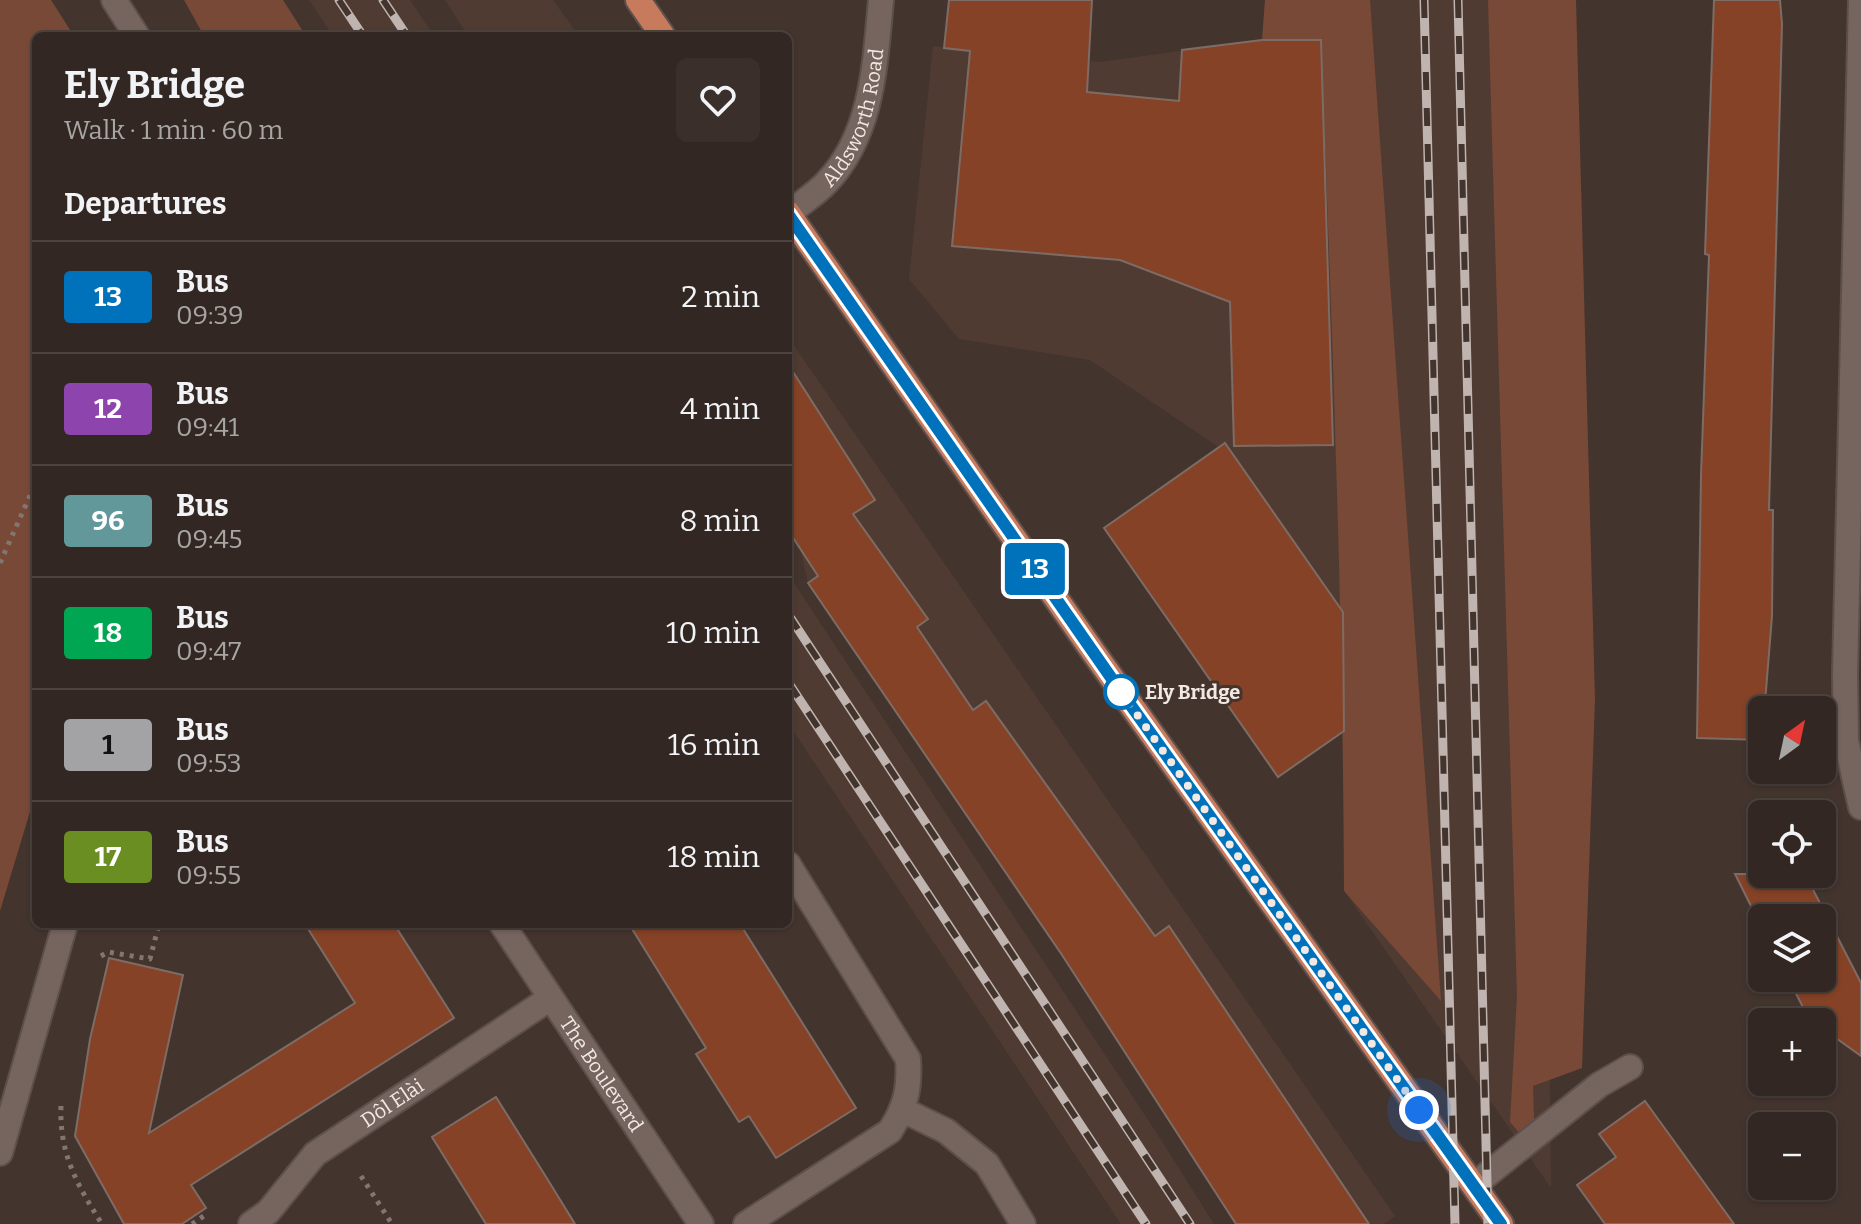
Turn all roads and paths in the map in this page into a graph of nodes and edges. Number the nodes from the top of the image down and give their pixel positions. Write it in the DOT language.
graph roads {
  1 [pos="114,0"];
  2 [pos="638,0"];
  3 [pos="881,0"];
  4 [pos="1861,0"];
  5 [pos="134,32"];
  6 [pos="660,32"];
  7 [pos="792,211"];
  8 [pos="792,220"];
  9 [pos="32,491"];
  10 [pos="0,563"];
  11 [pos="1861,807"];
  12 [pos="792,870"];
  13 [pos="64,928"];
  14 [pos="158,928"];
  15 [pos="505,928"];
  16 [pos="95,959"];
  17 [pos="549,999"];
  18 [pos="1630,1067"];
  19 [pos="62,1095"];
  20 [pos="903,1110"];
  21 [pos="0,1153"];
  22 [pos="361,1176"];
  23 [pos="1474,1185"];
  24 [pos="102,1224"];
  25 [pos="251,1224"];
  26 [pos="392,1224"];
  27 [pos="701,1224"];
  28 [pos="746,1224"];
  29 [pos="1023,1224"];
  30 [pos="1501,1224"];
  1 -- 5 [label="street"];
  2 -- 6 [label="main road"];
  3 -- 7 [label="street, Aldsworth Road"];
  4 -- 11 [label="street"];
  8 -- 23 [label="main road"];
  9 -- 10 [label="path"];
  12 -- 20 [label="street"];
  13 -- 21 [label="street"];
  14 -- 16 [label="path"];
  15 -- 17 [label="street, The Boulevard"];
  17 -- 25 [label="street, Dôl Elài"];
  17 -- 27 [label="street, The Boulevard"];
  18 -- 23 [label="street"];
  19 -- 24 [label="path"];
  20 -- 28 [label="street"];
  20 -- 29 [label="street"];
  22 -- 26 [label="path"];
  23 -- 30 [label="main road"];
}
